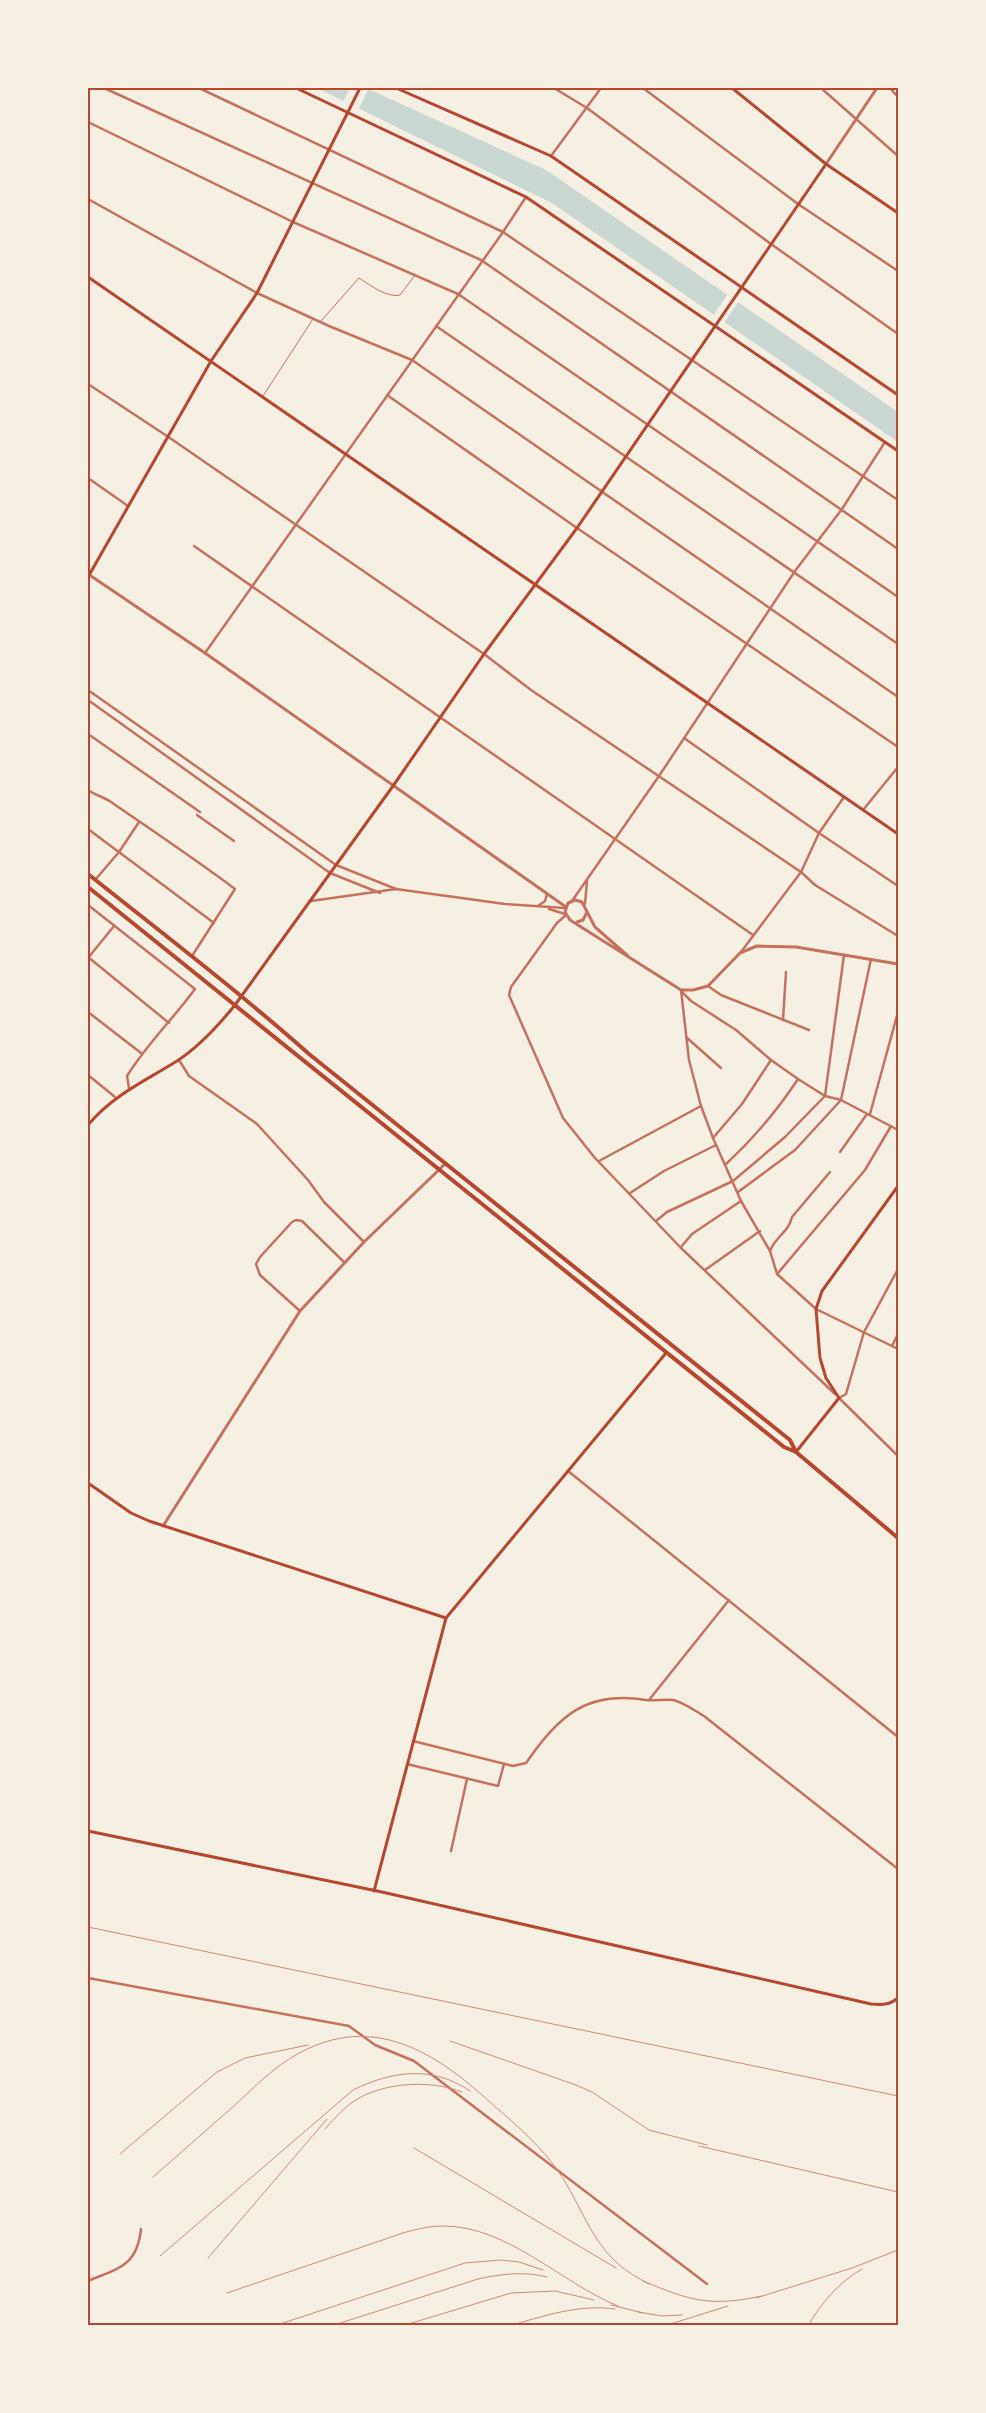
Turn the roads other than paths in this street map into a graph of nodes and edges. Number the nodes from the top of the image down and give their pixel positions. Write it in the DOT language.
graph roads {
  1 [pos="104,88"];
  2 [pos="199,88"];
  3 [pos="296,88"];
  4 [pos="360,88"];
  5 [pos="396,88"];
  6 [pos="554,88"];
  7 [pos="602,88"];
  8 [pos="643,88"];
  9 [pos="732,88"];
  10 [pos="821,88"];
  11 [pos="877,88"];
  12 [pos="890,88"];
  13 [pos="898,97"];
  14 [pos="587,108"];
  15 [pos="349,109"];
  16 [pos="857,118"];
  17 [pos="88,122"];
  18 [pos="329,149"];
  19 [pos="551,156"];
  20 [pos="898,156"];
  21 [pos="826,164"];
  22 [pos="312,184"];
  23 [pos="526,197"];
  24 [pos="88,199"];
  25 [pos="798,204"];
  26 [pos="898,212"];
  27 [pos="293,222"];
  28 [pos="503,232"];
  29 [pos="771,244"];
  30 [pos="481,260"];
  31 [pos="898,272"];
  32 [pos="415,275"];
  33 [pos="88,277"];
  34 [pos="742,286"];
  35 [pos="257,293"];
  36 [pos="458,294"];
  37 [pos="313,319"];
  38 [pos="320,322"];
  39 [pos="716,324"];
  40 [pos="436,326"];
  41 [pos="898,334"];
  42 [pos="692,358"];
  43 [pos="412,360"];
  44 [pos="211,361"];
  45 [pos="88,384"];
  46 [pos="672,392"];
  47 [pos="387,395"];
  48 [pos="898,395"];
  49 [pos="262,397"];
  50 [pos="648,425"];
  51 [pos="167,436"];
  52 [pos="885,442"];
  53 [pos="898,451"];
  54 [pos="346,453"];
  55 [pos="627,456"];
  56 [pos="864,476"];
  57 [pos="88,478"];
  58 [pos="602,491"];
  59 [pos="898,500"];
  60 [pos="128,506"];
  61 [pos="842,509"];
  62 [pos="297,525"];
  63 [pos="578,528"];
  64 [pos="818,541"];
  65 [pos="194,546"];
  66 [pos="898,549"];
  67 [pos="795,572"];
  68 [pos="88,575"];
  69 [pos="535,586"];
  70 [pos="252,587"];
  71 [pos="898,597"];
  72 [pos="771,609"];
  73 [pos="748,644"];
  74 [pos="898,644"];
  75 [pos="205,654"];
  76 [pos="484,654"];
  77 [pos="88,690"];
  78 [pos="898,697"];
  79 [pos="88,700"];
  80 [pos="707,704"];
  81 [pos="440,718"];
  82 [pos="88,734"];
  83 [pos="684,738"];
  84 [pos="898,748"];
  85 [pos="898,767"];
  86 [pos="659,776"];
  87 [pos="393,786"];
  88 [pos="88,790"];
  89 [pos="844,797"];
  90 [pos="863,810"];
  91 [pos="138,822"];
  92 [pos="88,829"];
  93 [pos="819,834"];
  94 [pos="898,834"];
  95 [pos="234,841"];
  96 [pos="615,841"];
  97 [pos="119,852"];
  98 [pos="336,864"];
  99 [pos="801,872"];
  100 [pos="330,873"];
  101 [pos="88,874"];
  102 [pos="96,880"];
  103 [pos="588,880"];
  104 [pos="898,886"];
  105 [pos="88,887"];
  106 [pos="396,889"];
  107 [pos="380,893"];
  108 [pos="547,894"];
  109 [pos="311,900"];
  110 [pos="571,901"];
  111 [pos="88,904"];
  112 [pos="585,904"];
  113 [pos="537,906"];
  114 [pos="543,907"];
  115 [pos="566,907"];
  116 [pos="587,910"];
  117 [pos="565,914"];
  118 [pos="576,922"];
  119 [pos="214,923"];
  120 [pos="114,926"];
  121 [pos="753,935"];
  122 [pos="898,936"];
  123 [pos="740,953"];
  124 [pos="844,955"];
  125 [pos="628,956"];
  126 [pos="190,957"];
  127 [pos="88,958"];
  128 [pos="871,959"];
  129 [pos="898,964"];
  130 [pos="786,972"];
  131 [pos="708,986"];
  132 [pos="681,990"];
  133 [pos="242,996"];
  134 [pos="235,1005"];
  135 [pos="88,1012"];
  136 [pos="898,1012"];
  137 [pos="782,1020"];
  138 [pos="169,1023"];
  139 [pos="810,1030"];
  140 [pos="685,1036"];
  141 [pos="141,1054"];
  142 [pos="310,1054"];
  143 [pos="179,1060"];
  144 [pos="771,1060"];
  145 [pos="303,1062"];
  146 [pos="721,1068"];
  147 [pos="88,1075"];
  148 [pos="798,1079"];
  149 [pos="129,1088"];
  150 [pos="825,1096"];
  151 [pos="115,1097"];
  152 [pos="841,1100"];
  153 [pos="701,1106"];
  154 [pos="869,1114"];
  155 [pos="88,1125"];
  156 [pos="891,1126"];
  157 [pos="898,1130"];
  158 [pos="713,1138"];
  159 [pos="716,1145"];
  160 [pos="840,1152"];
  161 [pos="598,1161"];
  162 [pos="447,1163"];
  163 [pos="726,1164"];
  164 [pos="440,1170"];
  165 [pos="830,1172"];
  166 [pos="732,1181"];
  167 [pos="898,1186"];
  168 [pos="738,1192"];
  169 [pos="630,1193"];
  170 [pos="741,1201"];
  171 [pos="656,1220"];
  172 [pos="760,1231"];
  173 [pos="364,1242"];
  174 [pos="681,1248"];
  175 [pos="770,1251"];
  176 [pos="345,1262"];
  177 [pos="704,1270"];
  178 [pos="898,1270"];
  179 [pos="778,1274"];
  180 [pos="816,1309"];
  181 [pos="300,1311"];
  182 [pos="638,1317"];
  183 [pos="632,1324"];
  184 [pos="864,1332"];
  185 [pos="898,1334"];
  186 [pos="673,1346"];
  187 [pos="892,1346"];
  188 [pos="898,1349"];
  189 [pos="666,1354"];
  190 [pos="839,1398"];
  191 [pos="796,1452"];
  192 [pos="898,1456"];
  193 [pos="568,1471"];
  194 [pos="88,1483"];
  195 [pos="163,1526"];
  196 [pos="898,1538"];
  197 [pos="728,1600"];
  198 [pos="446,1618"];
  199 [pos="649,1700"];
  200 [pos="898,1737"];
  201 [pos="413,1741"];
  202 [pos="407,1764"];
  203 [pos="504,1764"];
  204 [pos="467,1779"];
  205 [pos="88,1831"];
  206 [pos="451,1851"];
  207 [pos="898,1869"];
  208 [pos="374,1891"];
  209 [pos="88,1978"];
  210 [pos="898,1998"];
  211 [pos="141,2229"];
  212 [pos="88,2281"];
  213 [pos="707,2284"];
  1 -- 22 [label="street"];
  2 -- 18 [label="street"];
  3 -- 15 [label="main road"];
  4 -- 15 [label="main road"];
  5 -- 19 [label="main road"];
  6 -- 14 [label="street"];
  7 -- 14 [label="street"];
  8 -- 25 [label="street"];
  9 -- 21 [label="main road"];
  10 -- 16 [label="street"];
  11 -- 16 [label="street"];
  12 -- 13 [label="street"];
  14 -- 19 [label="street"];
  14 -- 29 [label="street"];
  15 -- 18 [label="main road"];
  15 -- 23 [label="main road"];
  16 -- 20 [label="street"];
  16 -- 21 [label="street"];
  17 -- 27 [label="street"];
  18 -- 22 [label="main road"];
  18 -- 28 [label="street"];
  19 -- 34 [label="main road"];
  21 -- 25 [label="main road"];
  21 -- 26 [label="main road"];
  22 -- 27 [label="main road"];
  22 -- 30 [label="street"];
  23 -- 28 [label="street"];
  23 -- 39 [label="main road"];
  24 -- 35 [label="street"];
  25 -- 29 [label="main road"];
  25 -- 31 [label="street"];
  27 -- 32 [label="street"];
  27 -- 35 [label="main road"];
  28 -- 30 [label="street"];
  28 -- 42 [label="street"];
  29 -- 34 [label="main road"];
  29 -- 41 [label="street"];
  30 -- 36 [label="street"];
  30 -- 46 [label="street"];
  32 -- 36 [label="street"];
  32 -- 38 [label="lane"];
  33 -- 44 [label="main road"];
  34 -- 39 [label="main road"];
  34 -- 48 [label="main road"];
  35 -- 37 [label="street"];
  35 -- 44 [label="main road"];
  36 -- 40 [label="street"];
  36 -- 50 [label="street"];
  37 -- 38 [label="street"];
  37 -- 49 [label="lane"];
  38 -- 43 [label="street"];
  39 -- 42 [label="main road"];
  39 -- 52 [label="main road"];
  40 -- 43 [label="street"];
  40 -- 55 [label="street"];
  42 -- 46 [label="main road"];
  42 -- 56 [label="street"];
  43 -- 47 [label="street"];
  43 -- 58 [label="street"];
  44 -- 49 [label="main road"];
  44 -- 51 [label="main road"];
  45 -- 51 [label="street"];
  46 -- 50 [label="main road"];
  46 -- 61 [label="street"];
  47 -- 54 [label="street"];
  47 -- 63 [label="street"];
  49 -- 54 [label="main road"];
  50 -- 55 [label="main road"];
  50 -- 64 [label="street"];
  51 -- 60 [label="main road"];
  51 -- 62 [label="street"];
  52 -- 53 [label="main road"];
  52 -- 56 [label="street"];
  54 -- 62 [label="street"];
  54 -- 69 [label="main road"];
  55 -- 58 [label="main road"];
  55 -- 67 [label="street"];
  56 -- 59 [label="street"];
  56 -- 61 [label="street"];
  57 -- 60 [label="street"];
  58 -- 63 [label="main road"];
  58 -- 72 [label="street"];
  60 -- 68 [label="main road"];
  61 -- 64 [label="street"];
  61 -- 66 [label="street"];
  62 -- 70 [label="street"];
  62 -- 76 [label="street"];
  63 -- 69 [label="main road"];
  63 -- 73 [label="street"];
  64 -- 67 [label="street"];
  64 -- 71 [label="street"];
  65 -- 70 [label="street"];
  67 -- 72 [label="street"];
  67 -- 74 [label="street"];
  68 -- 75 [label="street"];
  69 -- 76 [label="main road"];
  69 -- 80 [label="main road"];
  70 -- 75 [label="street"];
  70 -- 81 [label="street"];
  72 -- 73 [label="street"];
  72 -- 78 [label="street"];
  73 -- 80 [label="street"];
  73 -- 84 [label="street"];
  75 -- 87 [label="street"];
  76 -- 81 [label="main road"];
  76 -- 86 [label="street"];
  77 -- 98 [label="street"];
  79 -- 100 [label="street"];
  80 -- 83 [label="street"];
  80 -- 89 [label="main road"];
  81 -- 87 [label="main road"];
  81 -- 96 [label="street"];
  82 -- 95 [label="street"];
  83 -- 86 [label="street"];
  83 -- 93 [label="street"];
  85 -- 90 [label="street"];
  86 -- 96 [label="street"];
  86 -- 99 [label="street"];
  87 -- 98 [label="main road"];
  87 -- 108 [label="street"];
  88 -- 91 [label="street"];
  89 -- 90 [label="main road"];
  89 -- 93 [label="street"];
  90 -- 94 [label="main road"];
  91 -- 97 [label="street"];
  91 -- 119 [label="street"];
  92 -- 97 [label="street"];
  93 -- 99 [label="street"];
  93 -- 104 [label="street"];
  96 -- 103 [label="street"];
  96 -- 121 [label="street"];
  97 -- 102 [label="street"];
  97 -- 119 [label="street"];
  98 -- 100 [label="main road"];
  98 -- 106 [label="street"];
  99 -- 121 [label="street"];
  99 -- 122 [label="street"];
  100 -- 107 [label="street"];
  100 -- 109 [label="main road"];
  101 -- 102 [label="main road"];
  102 -- 126 [label="main road"];
  103 -- 110 [label="street"];
  103 -- 112 [label="street"];
  105 -- 134 [label="main road"];
  106 -- 107 [label="street"];
  106 -- 113 [label="street"];
  107 -- 109 [label="street"];
  108 -- 113 [label="street"];
  108 -- 115 [label="street"];
  109 -- 133 [label="main road"];
  110 -- 112 [label="street"];
  110 -- 115 [label="street"];
  111 -- 120 [label="street"];
  112 -- 116 [label="street"];
  113 -- 114 [label="street"];
  114 -- 115 [label="street"];
  114 -- 117 [label="street"];
  115 -- 117 [label="street"];
  116 -- 118 [label="street"];
  116 -- 125 [label="street"];
  117 -- 118 [label="street"];
  117 -- 161 [label="street"];
  118 -- 125 [label="street"];
  119 -- 126 [label="street"];
  120 -- 127 [label="street"];
  120 -- 138 [label="street"];
  121 -- 123 [label="street"];
  123 -- 124 [label="street"];
  123 -- 131 [label="street"];
  124 -- 128 [label="street"];
  124 -- 150 [label="street"];
  125 -- 132 [label="street"];
  126 -- 133 [label="main road"];
  127 -- 138 [label="street"];
  128 -- 129 [label="street"];
  128 -- 152 [label="street"];
  130 -- 137 [label="street"];
  131 -- 132 [label="street"];
  131 -- 137 [label="street"];
  132 -- 140 [label="street"];
  132 -- 144 [label="street"];
  133 -- 134 [label="main road"];
  133 -- 142 [label="main road"];
  134 -- 143 [label="main road"];
  134 -- 145 [label="main road"];
  135 -- 141 [label="street"];
  136 -- 154 [label="street"];
  137 -- 139 [label="street"];
  138 -- 141 [label="street"];
  140 -- 146 [label="street"];
  140 -- 153 [label="street"];
  141 -- 149 [label="street"];
  142 -- 145 [label="main road"];
  142 -- 162 [label="main road"];
  143 -- 149 [label="main road"];
  143 -- 173 [label="street"];
  144 -- 148 [label="street"];
  144 -- 158 [label="street"];
  145 -- 164 [label="main road"];
  147 -- 151 [label="street"];
  148 -- 150 [label="street"];
  148 -- 163 [label="street"];
  149 -- 151 [label="main road"];
  150 -- 152 [label="street"];
  150 -- 166 [label="street"];
  151 -- 155 [label="main road"];
  152 -- 154 [label="street"];
  152 -- 168 [label="street"];
  153 -- 158 [label="street"];
  153 -- 161 [label="street"];
  154 -- 156 [label="street"];
  154 -- 160 [label="street"];
  156 -- 157 [label="street"];
  156 -- 179 [label="street"];
  158 -- 159 [label="street"];
  159 -- 163 [label="street"];
  159 -- 169 [label="street"];
  161 -- 169 [label="street"];
  162 -- 164 [label="street"];
  162 -- 182 [label="main road"];
  163 -- 166 [label="street"];
  164 -- 173 [label="street"];
  164 -- 183 [label="main road"];
  165 -- 175 [label="street"];
  166 -- 168 [label="street"];
  166 -- 171 [label="street"];
  167 -- 180 [label="main road"];
  168 -- 170 [label="street"];
  169 -- 171 [label="street"];
  170 -- 172 [label="street"];
  170 -- 174 [label="street"];
  171 -- 174 [label="street"];
  172 -- 175 [label="street"];
  172 -- 177 [label="street"];
  173 -- 176 [label="street"];
  174 -- 177 [label="street"];
  175 -- 179 [label="street"];
  176 -- 181 [label="street"];
  176 -- 181 [label="street"];
  177 -- 190 [label="street"];
  178 -- 184 [label="street"];
  179 -- 180 [label="street"];
  180 -- 184 [label="street"];
  180 -- 190 [label="main road"];
  181 -- 195 [label="street"];
  182 -- 183 [label="main road"];
  182 -- 186 [label="main road"];
  183 -- 189 [label="main road"];
  184 -- 187 [label="street"];
  184 -- 190 [label="street"];
  185 -- 187 [label="street"];
  186 -- 189 [label="main road"];
  186 -- 191 [label="main road"];
  187 -- 188 [label="street"];
  189 -- 191 [label="main road"];
  189 -- 193 [label="main road"];
  190 -- 191 [label="main road"];
  190 -- 192 [label="street"];
  191 -- 196 [label="main road"];
  193 -- 197 [label="street"];
  193 -- 198 [label="main road"];
  194 -- 195 [label="main road"];
  195 -- 198 [label="main road"];
  197 -- 199 [label="street"];
  197 -- 200 [label="street"];
  198 -- 201 [label="main road"];
  199 -- 203 [label="street"];
  199 -- 207 [label="street"];
  201 -- 202 [label="main road"];
  201 -- 203 [label="street"];
  202 -- 204 [label="street"];
  202 -- 208 [label="main road"];
  203 -- 204 [label="street"];
  204 -- 206 [label="street"];
  205 -- 208 [label="main road"];
  208 -- 210 [label="main road"];
  209 -- 213 [label="street"];
  211 -- 212 [label="street"];
}
